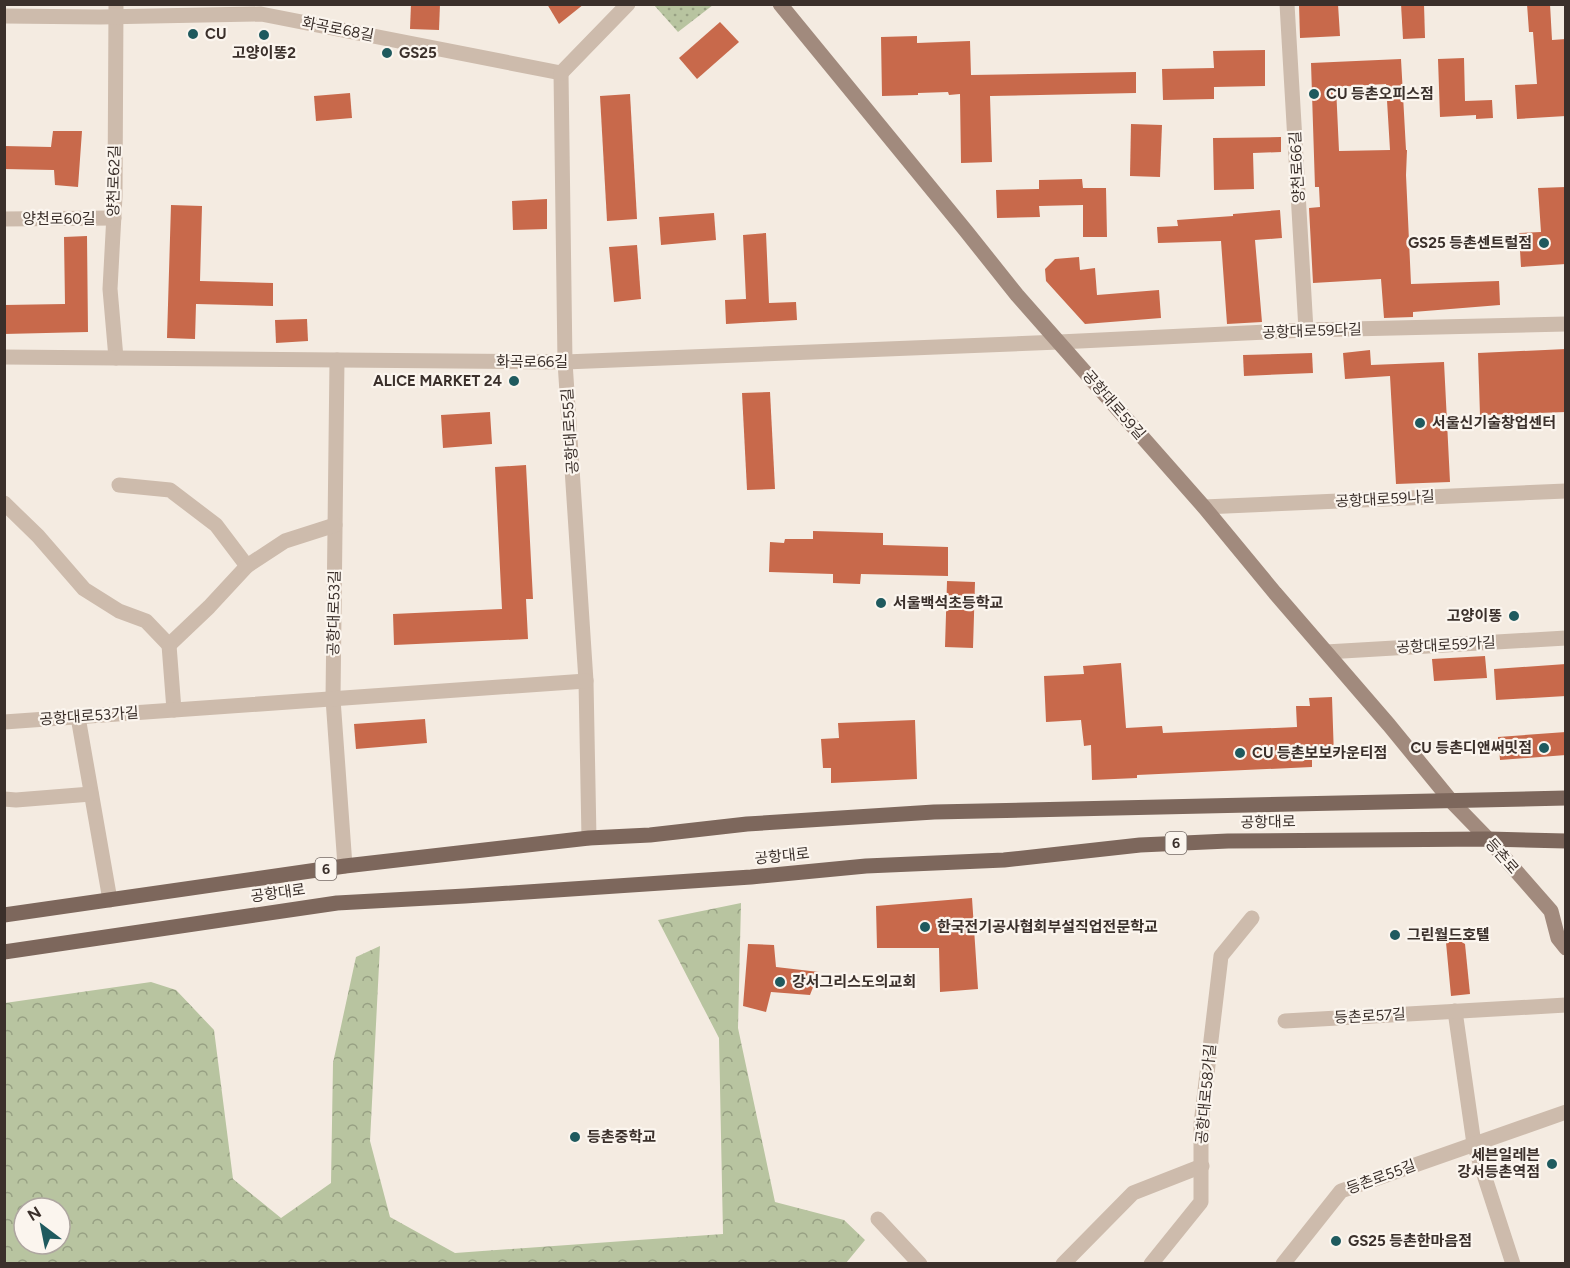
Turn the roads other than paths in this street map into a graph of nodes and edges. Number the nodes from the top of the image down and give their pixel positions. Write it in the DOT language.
graph roads {
  1 [pos="628,4"];
  2 [pos="780,4"];
  3 [pos="1287,4"];
  4 [pos="116,11"];
  5 [pos="4,16"];
  6 [pos="561,73"];
  7 [pos="4,219"];
  8 [pos="114,219"];
  9 [pos="1566,324"];
  10 [pos="1306,330"];
  11 [pos="1059,342"];
  12 [pos="4,357"];
  13 [pos="116,358"];
  14 [pos="337,360"];
  15 [pos="565,362"];
  16 [pos="119,485"];
  17 [pos="1566,491"];
  18 [pos="4,503"];
  19 [pos="1204,507"];
  20 [pos="335,525"];
  21 [pos="247,566"];
  22 [pos="1566,638"];
  23 [pos="168,645"];
  24 [pos="1326,651"];
  25 [pos="586,681"];
  26 [pos="333,699"];
  27 [pos="174,710"];
  28 [pos="78,717"];
  29 [pos="4,722"];
  30 [pos="92,794"];
  31 [pos="1566,798"];
  32 [pos="4,799"];
  33 [pos="1452,802"];
  34 [pos="589,838"];
  35 [pos="1488,839"];
  36 [pos="1566,841"];
  37 [pos="345,866"];
  38 [pos="110,900"];
  39 [pos="1551,911"];
  40 [pos="4,915"];
  41 [pos="1566,917"];
  42 [pos="1252,918"];
  43 [pos="1566,948"];
  44 [pos="4,952"];
  45 [pos="1566,1005"];
  46 [pos="1455,1011"];
  47 [pos="1285,1021"];
  48 [pos="1566,1112"];
  49 [pos="1474,1144"];
  50 [pos="1202,1166"];
  51 [pos="878,1219"];
  52 [pos="920,1263"];
  53 [pos="1064,1263"];
  54 [pos="1151,1263"];
  55 [pos="1283,1263"];
  56 [pos="1513,1263"];
  1 -- 6 [label="street"];
  2 -- 11 [label="main road, 공항대로59길"];
  3 -- 10 [label="street, 양천로66길"];
  4 -- 5 [label="street, 화곡로68길"];
  4 -- 6 [label="street, 화곡로68길"];
  4 -- 8 [label="street, 양천로62길"];
  6 -- 15 [label="street, 공항대로55길"];
  7 -- 8 [label="street, 양천로60길"];
  8 -- 13 [label="street, 양천로62길"];
  9 -- 10 [label="street, 공항대로59다길"];
  10 -- 11 [label="street, 공항대로59다길"];
  11 -- 15 [label="street, 화곡로66길"];
  11 -- 19 [label="main road, 공항대로59길"];
  12 -- 13 [label="street, 화곡로66길"];
  13 -- 14 [label="street, 화곡로66길"];
  14 -- 15 [label="street, 화곡로66길"];
  14 -- 20 [label="street, 공항대로53길"];
  15 -- 25 [label="street, 공항대로55길"];
  16 -- 21 [label="street"];
  17 -- 19 [label="street, 공항대로59나길"];
  18 -- 23 [label="street"];
  19 -- 24 [label="main road, 공항대로59길"];
  20 -- 21 [label="street"];
  20 -- 26 [label="street, 공항대로53길"];
  21 -- 23 [label="street"];
  22 -- 24 [label="street, 공항대로59가길"];
  23 -- 27 [label="street"];
  24 -- 33 [label="main road, 공항대로59길"];
  25 -- 26 [label="street"];
  25 -- 34 [label="street, 공항대로55길"];
  26 -- 27 [label="street, 공항대로53가길"];
  26 -- 37 [label="street, 공항대로53길"];
  27 -- 28 [label="street, 공항대로53가길"];
  28 -- 29 [label="street, 공항대로53가길"];
  28 -- 30 [label="street"];
  30 -- 32 [label="street"];
  30 -- 38 [label="street"];
  31 -- 33 [label="main road, 공항대로 / 6"];
  33 -- 34 [label="main road, 공항대로 / 6"];
  33 -- 35 [label="main road, 등촌로"];
  34 -- 37 [label="main road, 공항대로 / 6"];
  35 -- 36 [label="main road, 공항대로 / 6"];
  35 -- 39 [label="main road, 등촌로"];
  35 -- 44 [label="main road, 공항대로 / 6"];
  37 -- 38 [label="main road, 공항대로 / 6"];
  38 -- 40 [label="main road, 공항대로 / 6"];
  39 -- 41 [label="main road, 등촌로"];
  39 -- 43 [label="main road, 등촌로"];
  42 -- 50 [label="street, 공항대로58가길"];
  45 -- 46 [label="street, 등촌로57길"];
  46 -- 47 [label="street, 등촌로57길"];
  46 -- 49 [label="street"];
  48 -- 49 [label="street, 등촌로55길"];
  49 -- 55 [label="street, 등촌로55길"];
  49 -- 56 [label="street"];
  50 -- 53 [label="street"];
  50 -- 54 [label="street, 공항대로58가길"];
  51 -- 52 [label="street"];
}
